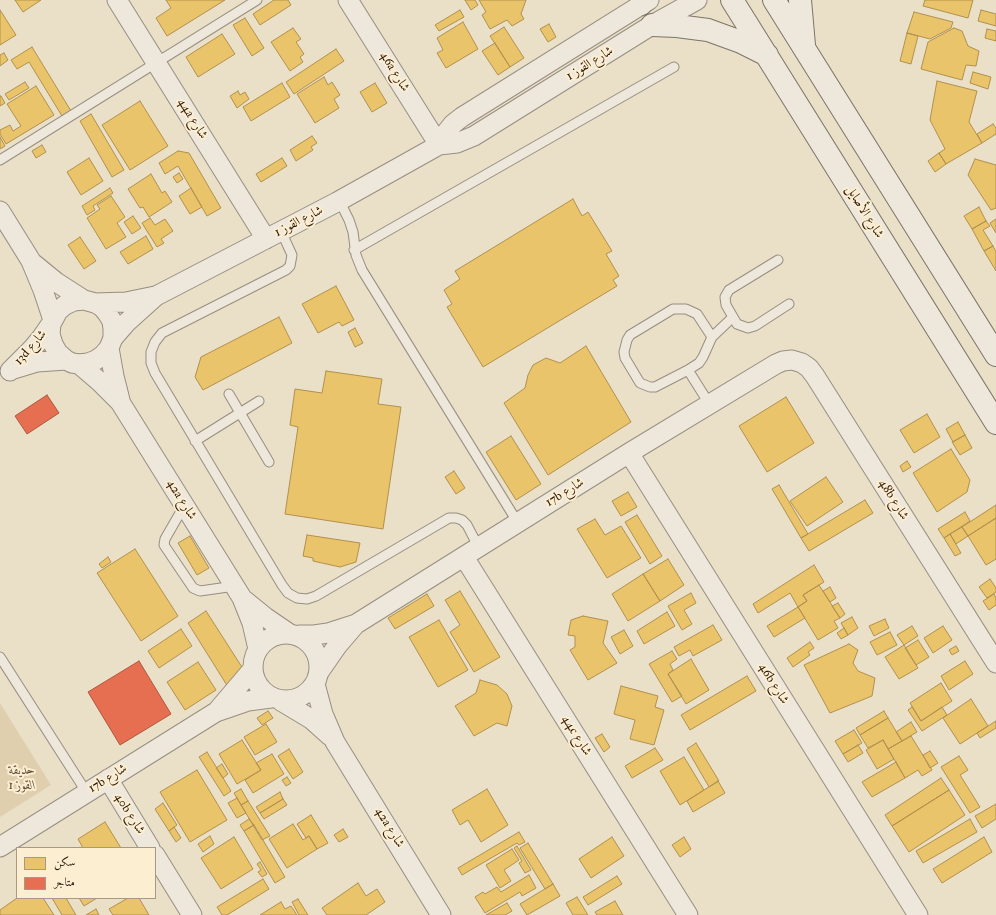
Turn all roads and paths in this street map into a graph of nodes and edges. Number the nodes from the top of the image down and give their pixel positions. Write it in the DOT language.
graph roads {
  1 [pos="117,0"];
  2 [pos="258,0"];
  3 [pos="348,0"];
  4 [pos="696,0"];
  5 [pos="732,0"];
  6 [pos="774,0"];
  7 [pos="800,0"];
  8 [pos="644,1"];
  9 [pos="652,25"];
  10 [pos="804,50"];
  11 [pos="767,55"];
  12 [pos="156,63"];
  13 [pos="674,67"];
  14 [pos="439,145"];
  15 [pos="0,160"];
  16 [pos="337,202"];
  17 [pos="0,211"];
  18 [pos="273,235"];
  19 [pos="354,250"];
  20 [pos="778,260"];
  21 [pos="31,261"];
  22 [pos="156,296"];
  23 [pos="89,302"];
  24 [pos="789,304"];
  25 [pos="733,317"];
  26 [pos="52,322"];
  27 [pos="712,337"];
  28 [pos="111,343"];
  29 [pos="996,355"];
  30 [pos="72,362"];
  31 [pos="776,364"];
  32 [pos="688,370"];
  33 [pos="5,374"];
  34 [pos="229,394"];
  35 [pos="259,401"];
  36 [pos="120,402"];
  37 [pos="710,405"];
  38 [pos="240,413"];
  39 [pos="996,423"];
  40 [pos="195,441"];
  41 [pos="629,453"];
  42 [pos="269,462"];
  43 [pos="184,506"];
  44 [pos="518,523"];
  45 [pos="471,552"];
  46 [pos="238,592"];
  47 [pos="356,624"];
  48 [pos="294,635"];
  49 [pos="258,649"];
  50 [pos="0,657"];
  51 [pos="996,663"];
  52 [pos="252,670"];
  53 [pos="317,678"];
  54 [pos="276,699"];
  55 [pos="216,712"];
  56 [pos="335,742"];
  57 [pos="108,780"];
  58 [pos="87,793"];
  59 [pos="0,846"];
  60 [pos="149,847"];
  61 [pos="156,857"];
  62 [pos="192,915"];
  63 [pos="441,915"];
  64 [pos="688,915"];
  65 [pos="918,915"];
  1 -- 12 [label="street, 44a شارع"];
  2 -- 12 [label="lane"];
  3 -- 14 [label="street, 46a شارع"];
  4 -- 9 [label="street, شارع القوز 1"];
  5 -- 11 [label="main road, شارع الأصايل"];
  6 -- 10 [label="main road"];
  7 -- 10 [label="main road"];
  8 -- 14 [label="street, شارع القوز 1"];
  9 -- 11 [label="main road"];
  9 -- 14 [label="street, شارع القوز 1"];
  10 -- 29 [label="main road"];
  11 -- 39 [label="main road, شارع الأصايل"];
  12 -- 15 [label="lane"];
  12 -- 18 [label="street, 44a شارع"];
  13 -- 19 [label="lane"];
  14 -- 16 [label="street, شارع القوز 1"];
  16 -- 18 [label="street, شارع القوز 1"];
  16 -- 19 [label="lane"];
  17 -- 21 [label="street"];
  18 -- 22 [label="street, شارع القوز 1"];
  18 -- 40 [label="lane"];
  19 -- 44 [label="lane"];
  20 -- 25 [label="lane"];
  21 -- 23 [label="street"];
  21 -- 26 [label="street"];
  22 -- 23 [label="street, شارع القوز 1"];
  22 -- 28 [label="street, شارع القوز 1"];
  23 -- 26 [label="street"];
  23 -- 28 [label="street"];
  24 -- 25 [label="lane"];
  25 -- 27 [label="lane"];
  26 -- 30 [label="street"];
  26 -- 33 [label="street, 13d شارع"];
  27 -- 32 [label="lane"];
  27 -- 32 [label="lane"];
  28 -- 30 [label="street"];
  28 -- 36 [label="street, 42a شارع"];
  30 -- 33 [label="street, 13d شارع"];
  30 -- 36 [label="street, 42a شارع"];
  31 -- 37 [label="street, 17b شارع"];
  31 -- 51 [label="street, 48b شارع"];
  32 -- 37 [label="lane"];
  34 -- 38 [label="lane"];
  35 -- 38 [label="lane"];
  36 -- 43 [label="street, 42a شارع"];
  37 -- 41 [label="street, 17b شارع"];
  38 -- 40 [label="lane"];
  38 -- 42 [label="lane"];
  40 -- 45 [label="lane"];
  41 -- 44 [label="street, 17b شارع"];
  41 -- 65 [label="street, 46b شارع"];
  43 -- 46 [label="street, 42a شارع"];
  43 -- 46 [label="lane"];
  44 -- 45 [label="street, 17b شارع"];
  45 -- 47 [label="street, 17b شارع"];
  45 -- 64 [label="street, 44c شارع"];
  46 -- 48 [label="street, 42a شارع"];
  46 -- 49 [label="street, 42a شارع"];
  47 -- 48 [label="street, 17b شارع"];
  47 -- 53 [label="street, 17b شارع"];
  48 -- 49 [label="street"];
  48 -- 53 [label="street"];
  49 -- 52 [label="street"];
  50 -- 58 [label="lane"];
  52 -- 54 [label="street"];
  52 -- 55 [label="street, 17b شارع"];
  53 -- 54 [label="street"];
  53 -- 56 [label="street, 42a شارع"];
  54 -- 55 [label="street, 17b شارع"];
  54 -- 56 [label="street, 42a شارع"];
  55 -- 57 [label="street, 17b شارع"];
  56 -- 63 [label="street, 42a شارع"];
  57 -- 58 [label="street, 17b شارع"];
  57 -- 60 [label="street, 40b شارع"];
  58 -- 59 [label="street, 17b شارع"];
  61 -- 62 [label="street"];
}
